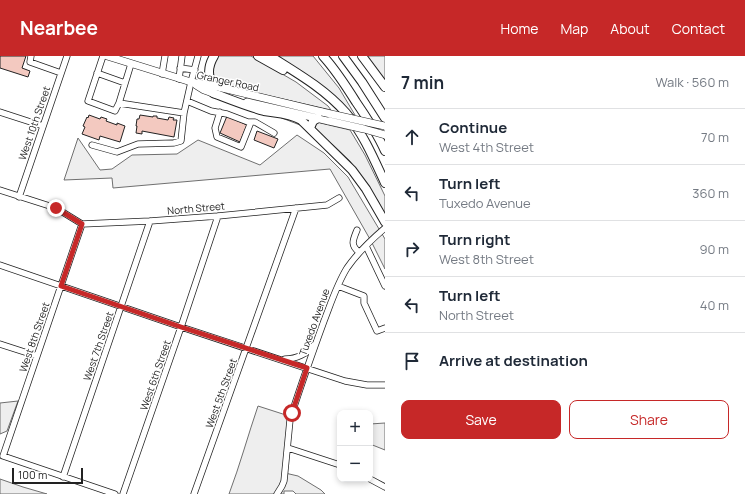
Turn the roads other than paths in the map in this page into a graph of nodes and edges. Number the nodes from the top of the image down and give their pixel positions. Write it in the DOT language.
graph roads {
  1 [pos="31,56"];
  2 [pos="67,56"];
  3 [pos="103,56"];
  4 [pos="107,56"];
  5 [pos="165,56"];
  6 [pos="182,56"];
  7 [pos="198,56"];
  8 [pos="214,56"];
  9 [pos="258,56"];
  10 [pos="270,56"];
  11 [pos="323,56"];
  12 [pos="343,56"];
  13 [pos="362,56"];
  14 [pos="131,64"];
  15 [pos="180,68"];
  16 [pos="195,70"];
  17 [pos="61,73"];
  18 [pos="97,73"];
  19 [pos="162,74"];
  20 [pos="304,78"];
  21 [pos="179,79"];
  22 [pos="191,82"];
  23 [pos="125,83"];
  24 [pos="385,87"];
  25 [pos="213,90"];
  26 [pos="187,101"];
  27 [pos="119,103"];
  28 [pos="0,112"];
  29 [pos="220,112"];
  30 [pos="184,113"];
  31 [pos="320,115"];
  32 [pos="385,118"];
  33 [pos="251,122"];
  34 [pos="43,126"];
  35 [pos="385,126"];
  36 [pos="310,128"];
  37 [pos="274,133"];
  38 [pos="385,135"];
  39 [pos="92,145"];
  40 [pos="385,151"];
  41 [pos="385,183"];
  42 [pos="0,190"];
  43 [pos="19,197"];
  44 [pos="338,198"];
  45 [pos="296,208"];
  46 [pos="218,216"];
  47 [pos="150,221"];
  48 [pos="385,222"];
  49 [pos="82,224"];
  50 [pos="385,228"];
  51 [pos="357,230"];
  52 [pos="366,246"];
  53 [pos="359,252"];
  54 [pos="0,265"];
  55 [pos="61,286"];
  56 [pos="338,286"];
  57 [pos="385,286"];
  58 [pos="121,306"];
  59 [pos="181,327"];
  60 [pos="385,328"];
  61 [pos="317,340"];
  62 [pos="0,344"];
  63 [pos="246,348"];
  64 [pos="38,356"];
  65 [pos="277,358"];
  66 [pos="307,368"];
  67 [pos="385,385"];
  68 [pos="288,448"];
  69 [pos="337,464"];
  70 [pos="63,477"];
  71 [pos="373,481"];
  72 [pos="385,487"];
  73 [pos="115,494"];
  74 [pos="123,494"];
  75 [pos="194,494"];
  76 [pos="277,494"];
  1 -- 17 [label="street"];
  2 -- 17 [label="street, West 10th Street"];
  3 -- 18 [label="street"];
  4 -- 14 [label="main road, Granger Road"];
  5 -- 19 [label="street"];
  6 -- 15 [label="street"];
  7 -- 16 [label="street"];
  8 -- 25 [label="highway"];
  9 -- 20 [label="highway"];
  10 -- 20 [label="highway"];
  11 -- 40 [label="highway"];
  12 -- 32 [label="highway"];
  13 -- 24 [label="highway"];
  14 -- 19 [label="main road, Granger Road"];
  14 -- 23 [label="street"];
  15 -- 16 [label="street"];
  15 -- 21 [label="street"];
  16 -- 22 [label="street"];
  17 -- 34 [label="street, West 10th Street"];
  18 -- 23 [label="street"];
  18 -- 27 [label="street"];
  19 -- 21 [label="main road, Granger Road"];
  20 -- 41 [label="highway"];
  21 -- 22 [label="main road, Granger Road"];
  22 -- 25 [label="main road, Granger Road"];
  22 -- 26 [label="street"];
  23 -- 27 [label="street"];
  25 -- 31 [label="main road, Granger Road"];
  25 -- 36 [label="highway"];
  26 -- 29 [label="street"];
  26 -- 30 [label="street"];
  27 -- 30 [label="street"];
  28 -- 34 [label="street"];
  29 -- 33 [label="street"];
  29 -- 33 [label="street"];
  30 -- 39 [label="street"];
  31 -- 35 [label="main road, Granger Road, bridge"];
  31 -- 36 [label="highway"];
  31 -- 38 [label="main road, Granger Road, bridge"];
  33 -- 37 [label="street"];
  34 -- 43 [label="street, West 10th Street"];
  36 -- 48 [label="highway"];
  42 -- 43 [label="street"];
  43 -- 49 [label="street"];
  44 -- 45 [label="street, North Street"];
  45 -- 46 [label="street, North Street"];
  45 -- 63 [label="street, West 5th Street"];
  46 -- 47 [label="street, North Street"];
  46 -- 59 [label="street, West 6th Street"];
  47 -- 49 [label="street, North Street"];
  47 -- 58 [label="street, West 7th Street"];
  49 -- 55 [label="street, West 8th Street"];
  50 -- 52 [label="street, Tuxedo Avenue"];
  51 -- 53 [label="street"];
  52 -- 53 [label="street, Tuxedo Avenue"];
  52 -- 57 [label="street"];
  53 -- 56 [label="street, Tuxedo Avenue"];
  54 -- 55 [label="street, Tuxedo Avenue"];
  55 -- 58 [label="street, Tuxedo Avenue"];
  55 -- 64 [label="street, West 8th Street"];
  56 -- 60 [label="street"];
  56 -- 61 [label="street, Tuxedo Avenue"];
  58 -- 59 [label="street, Tuxedo Avenue"];
  58 -- 70 [label="street, West 7th Street"];
  59 -- 63 [label="street, Tuxedo Avenue"];
  59 -- 74 [label="street, West 6th Street"];
  61 -- 65 [label="street"];
  61 -- 66 [label="street, Tuxedo Avenue"];
  62 -- 64 [label="street"];
  63 -- 65 [label="street, Tuxedo Avenue"];
  63 -- 75 [label="street, West 5th Street"];
  64 -- 70 [label="street, West 8th Street"];
  65 -- 66 [label="street, Tuxedo Avenue"];
  66 -- 67 [label="street"];
  66 -- 68 [label="street"];
  68 -- 69 [label="street"];
  68 -- 76 [label="street"];
  70 -- 73 [label="street"];
  71 -- 72 [label="street"];
}
